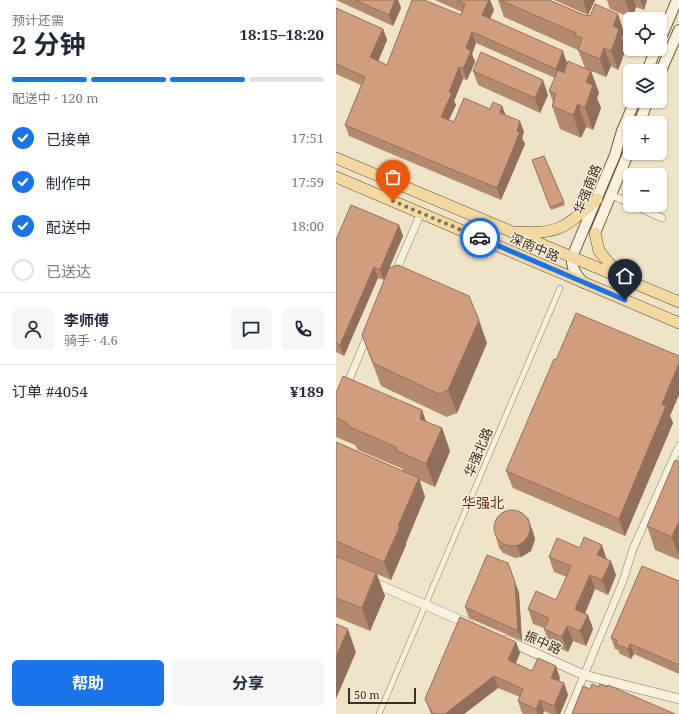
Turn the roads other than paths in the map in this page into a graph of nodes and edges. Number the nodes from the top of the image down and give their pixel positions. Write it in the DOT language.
graph roads {
  1 [pos="676,0"];
  2 [pos="667,22"];
  3 [pos="679,30"];
  4 [pos="664,64"];
  5 [pos="631,108"];
  6 [pos="336,158"];
  7 [pos="625,160"];
  8 [pos="336,178"];
  9 [pos="611,195"];
  10 [pos="597,199"];
  11 [pos="623,200"];
  12 [pos="649,212"];
  13 [pos="421,213"];
  14 [pos="662,218"];
  15 [pos="510,231"];
  16 [pos="595,233"];
  17 [pos="572,257"];
  18 [pos="392,279"];
  19 [pos="623,279"];
  20 [pos="585,283"];
  21 [pos="560,288"];
  22 [pos="679,302"];
  23 [pos="679,323"];
  24 [pos="370,330"];
  25 [pos="342,396"];
  26 [pos="679,446"];
  27 [pos="676,463"];
  28 [pos="362,577"];
  29 [pos="426,605"];
  30 [pos="480,629"];
  31 [pos="494,635"];
  32 [pos="584,675"];
  33 [pos="679,699"];
  34 [pos="379,714"];
  35 [pos="568,714"];
  1 -- 2 [label="main road"];
  3 -- 4 [label="main road"];
  5 -- 10 [label="main road, 华强南路"];
  6 -- 15 [label="main road, 深南中路"];
  7 -- 9 [label="main road, 华强南路"];
  8 -- 13 [label="main road, 深南中路"];
  9 -- 11 [label="street"];
  9 -- 16 [label="main road, 华强南路"];
  10 -- 15 [label="main road"];
  10 -- 17 [label="main road, 华强南路"];
  12 -- 14 [label="street"];
  13 -- 18 [label="street"];
  13 -- 20 [label="main road, 深南中路"];
  15 -- 17 [label="main road, 深南中路"];
  16 -- 19 [label="main road"];
  17 -- 19 [label="main road, 深南中路"];
  17 -- 20 [label="main road"];
  19 -- 22 [label="main road, 深南中路"];
  20 -- 23 [label="main road, 深南中路"];
  21 -- 29 [label="street, 华强北路"];
  24 -- 25 [label="street"];
  26 -- 27 [label="street"];
  27 -- 32 [label="street"];
  28 -- 29 [label="street"];
  29 -- 30 [label="street"];
  29 -- 34 [label="street, 华强北路"];
  31 -- 32 [label="street, 振中路"];
  32 -- 33 [label="street, 振中路"];
  32 -- 35 [label="street"];
}
